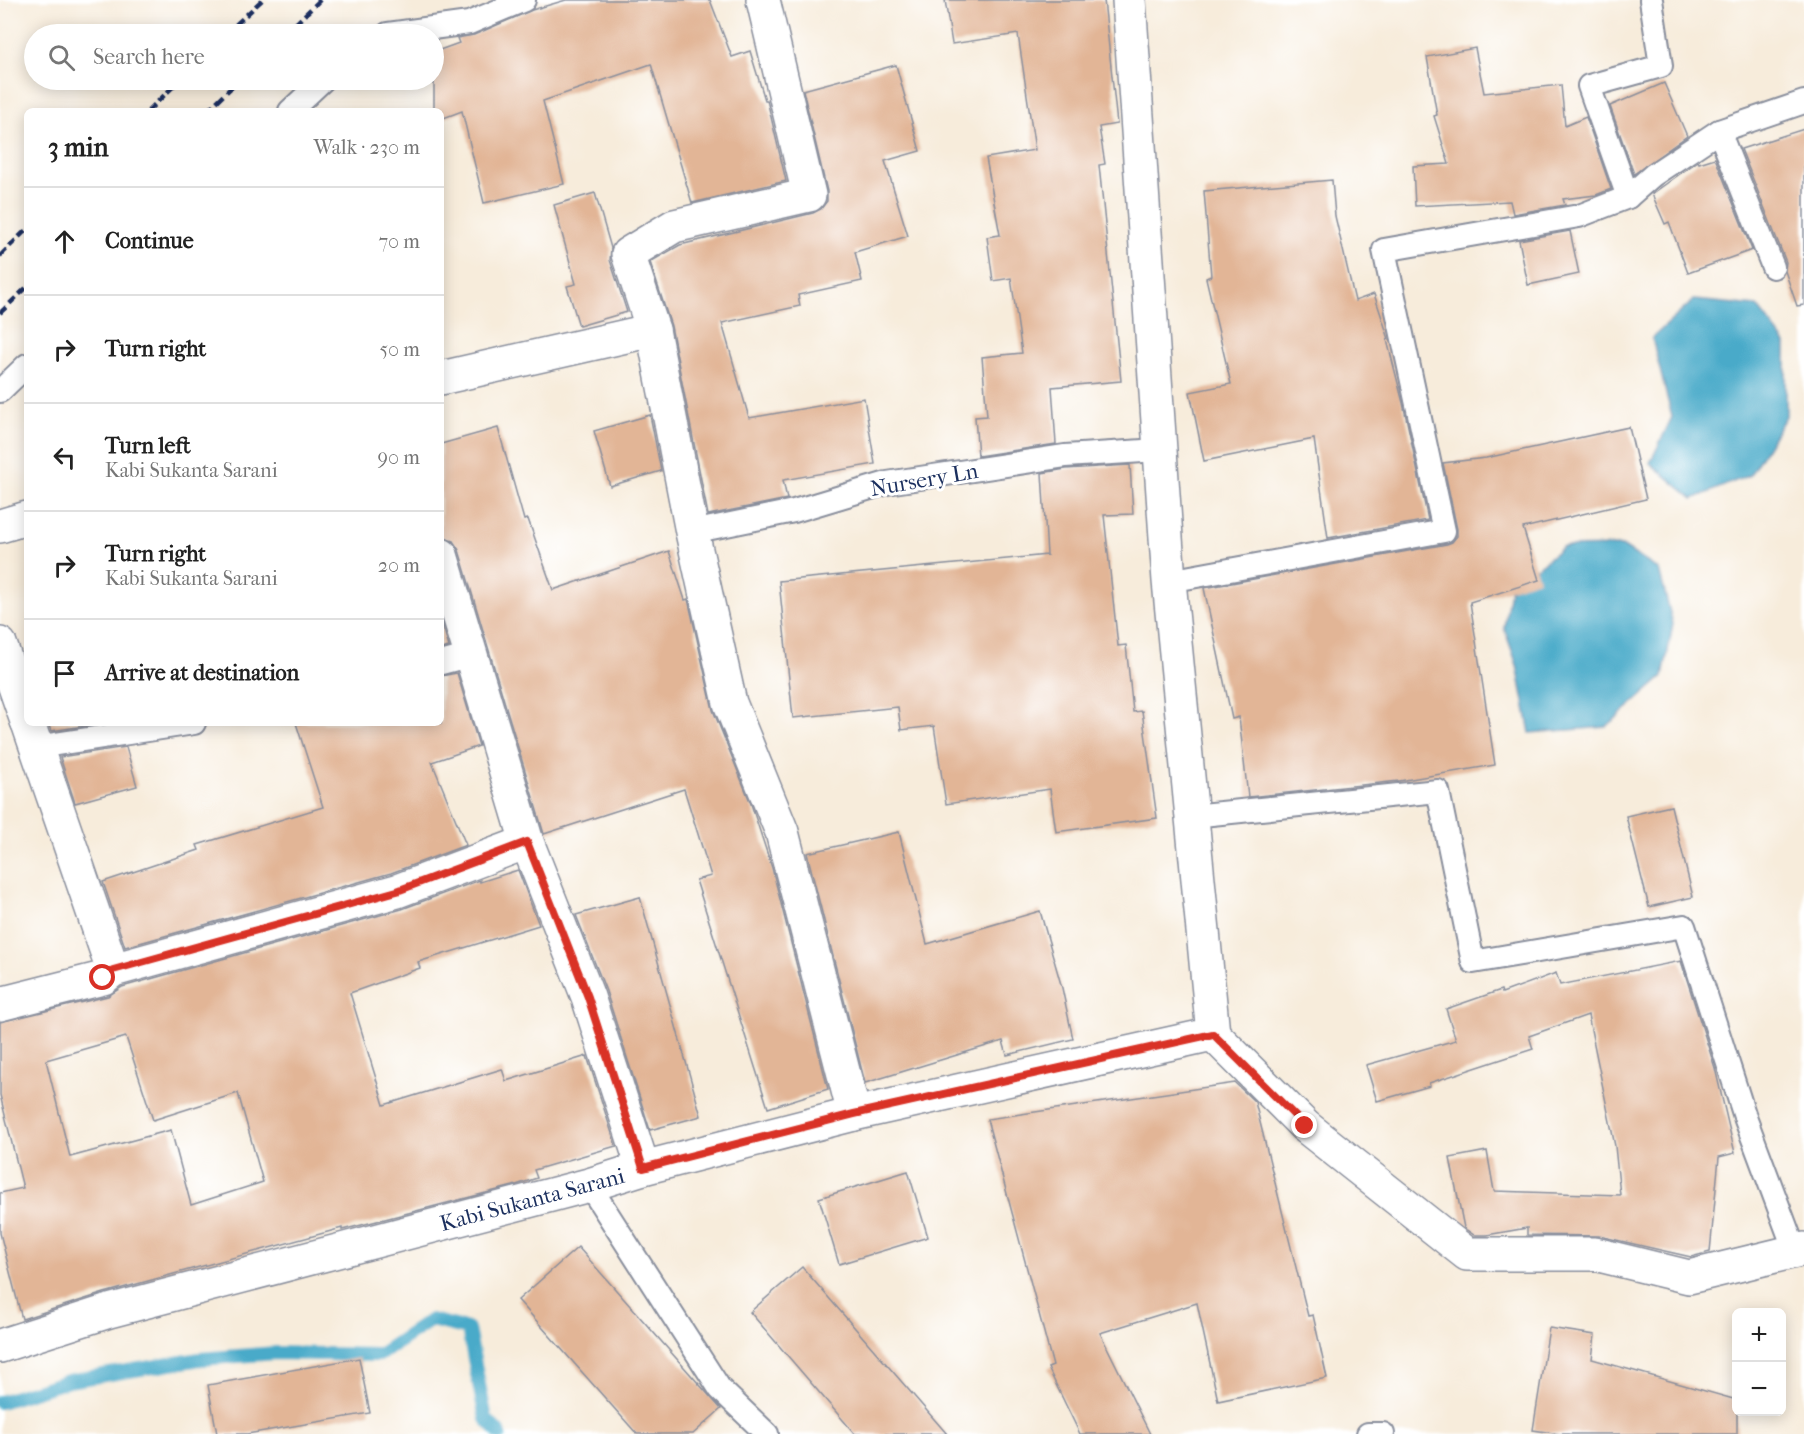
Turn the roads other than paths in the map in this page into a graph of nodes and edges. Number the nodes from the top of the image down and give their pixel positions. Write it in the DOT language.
graph roads {
  1 [pos="524,0"];
  2 [pos="763,0"];
  3 [pos="1129,0"];
  4 [pos="1651,0"];
  5 [pos="444,26"];
  6 [pos="312,90"];
  7 [pos="1804,102"];
  8 [pos="293,108"];
  9 [pos="1719,131"];
  10 [pos="1628,197"];
  11 [pos="1773,267"];
  12 [pos="653,330"];
  13 [pos="24,368"];
  14 [pos="444,377"];
  15 [pos="0,391"];
  16 [pos="1159,450"];
  17 [pos="24,519"];
  18 [pos="0,526"];
  19 [pos="692,532"];
  20 [pos="444,576"];
  21 [pos="1168,581"];
  22 [pos="0,644"];
  23 [pos="456,659"];
  24 [pos="24,713"];
  25 [pos="124,726"];
  26 [pos="30,730"];
  27 [pos="1191,816"];
  28 [pos="527,842"];
  29 [pos="113,970"];
  30 [pos="0,1004"];
  31 [pos="1213,1034"];
  32 [pos="854,1114"];
  33 [pos="643,1168"];
  34 [pos="589,1185"];
  35 [pos="1800,1250"];
  36 [pos="0,1346"];
  37 [pos="767,1434"];
  38 [pos="1368,1434"];
  39 [pos="1383,1434"];
  1 -- 5 [label="lane"];
  2 -- 12 [label="street"];
  3 -- 16 [label="street"];
  4 -- 10 [label="lane"];
  6 -- 8 [label="lane"];
  7 -- 9 [label="lane"];
  9 -- 10 [label="lane"];
  9 -- 11 [label="lane"];
  10 -- 21 [label="lane"];
  12 -- 14 [label="street"];
  12 -- 19 [label="street"];
  13 -- 15 [label="lane"];
  16 -- 19 [label="lane, Nursery Ln"];
  16 -- 21 [label="street"];
  17 -- 18 [label="street"];
  19 -- 32 [label="street"];
  20 -- 23 [label="street"];
  21 -- 27 [label="street"];
  22 -- 24 [label="street"];
  23 -- 28 [label="street"];
  25 -- 26 [label="lane"];
  26 -- 29 [label="street"];
  27 -- 31 [label="street"];
  27 -- 35 [label="lane"];
  28 -- 29 [label="street"];
  28 -- 33 [label="street"];
  29 -- 30 [label="street"];
  31 -- 32 [label="street, Kabi Sukanta Sarani"];
  31 -- 35 [label="street"];
  32 -- 33 [label="street, Kabi Sukanta Sarani"];
  33 -- 34 [label="street, Kabi Sukanta Sarani"];
  34 -- 36 [label="street, Kabi Sukanta Sarani"];
  34 -- 37 [label="lane"];
  38 -- 39 [label="lane"];
}
